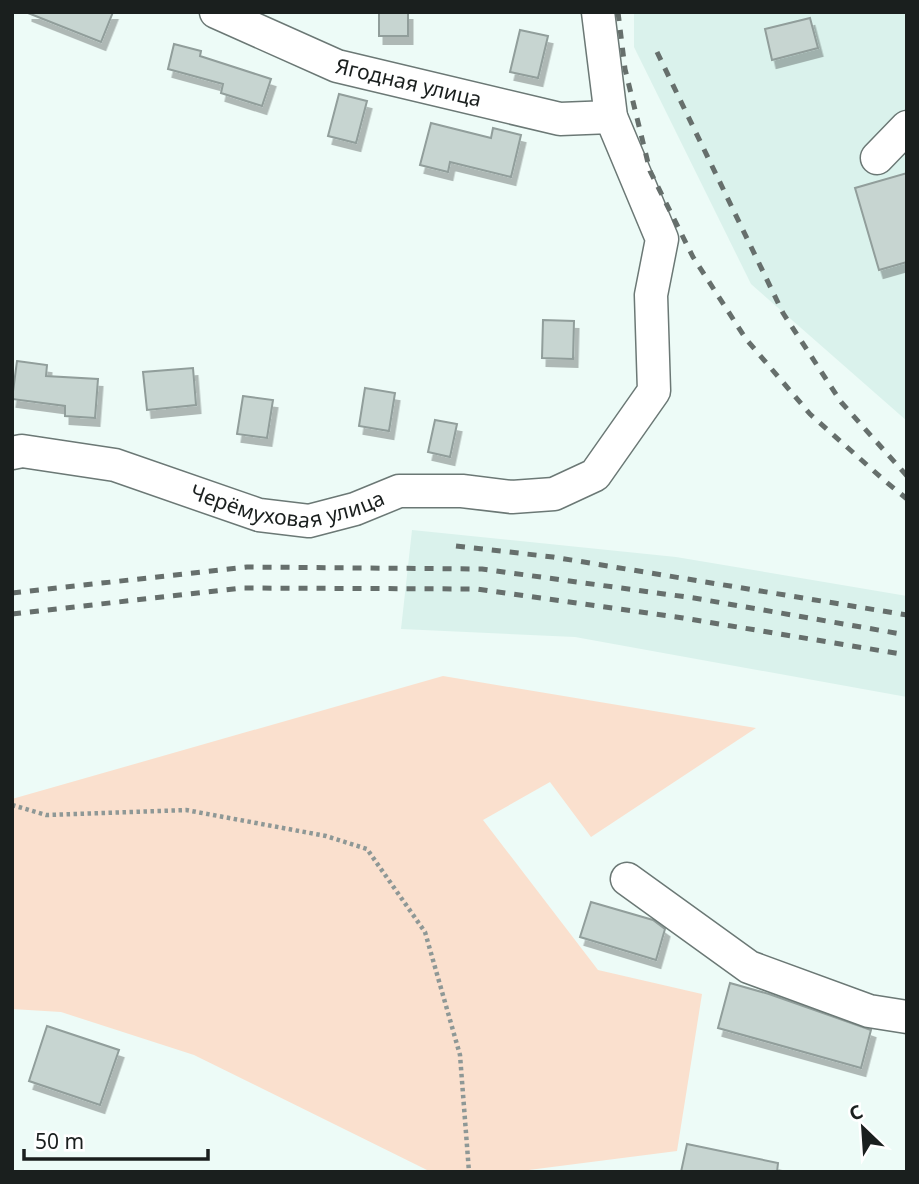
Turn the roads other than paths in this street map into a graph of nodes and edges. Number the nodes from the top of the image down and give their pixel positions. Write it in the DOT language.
graph roads {
  1 [pos="216,12"];
  2 [pos="598,12"];
  3 [pos="611,117"];
  4 [pos="907,127"];
  5 [pos="877,158"];
  6 [pos="12,453"];
  7 [pos="626,879"];
  8 [pos="907,1017"];
  1 -- 3 [label="street, Ягодная улица"];
  2 -- 3 [label="street, Черёмуховая улица"];
  3 -- 6 [label="street, Черёмуховая улица"];
  4 -- 5 [label="street"];
  7 -- 8 [label="street"];
}
